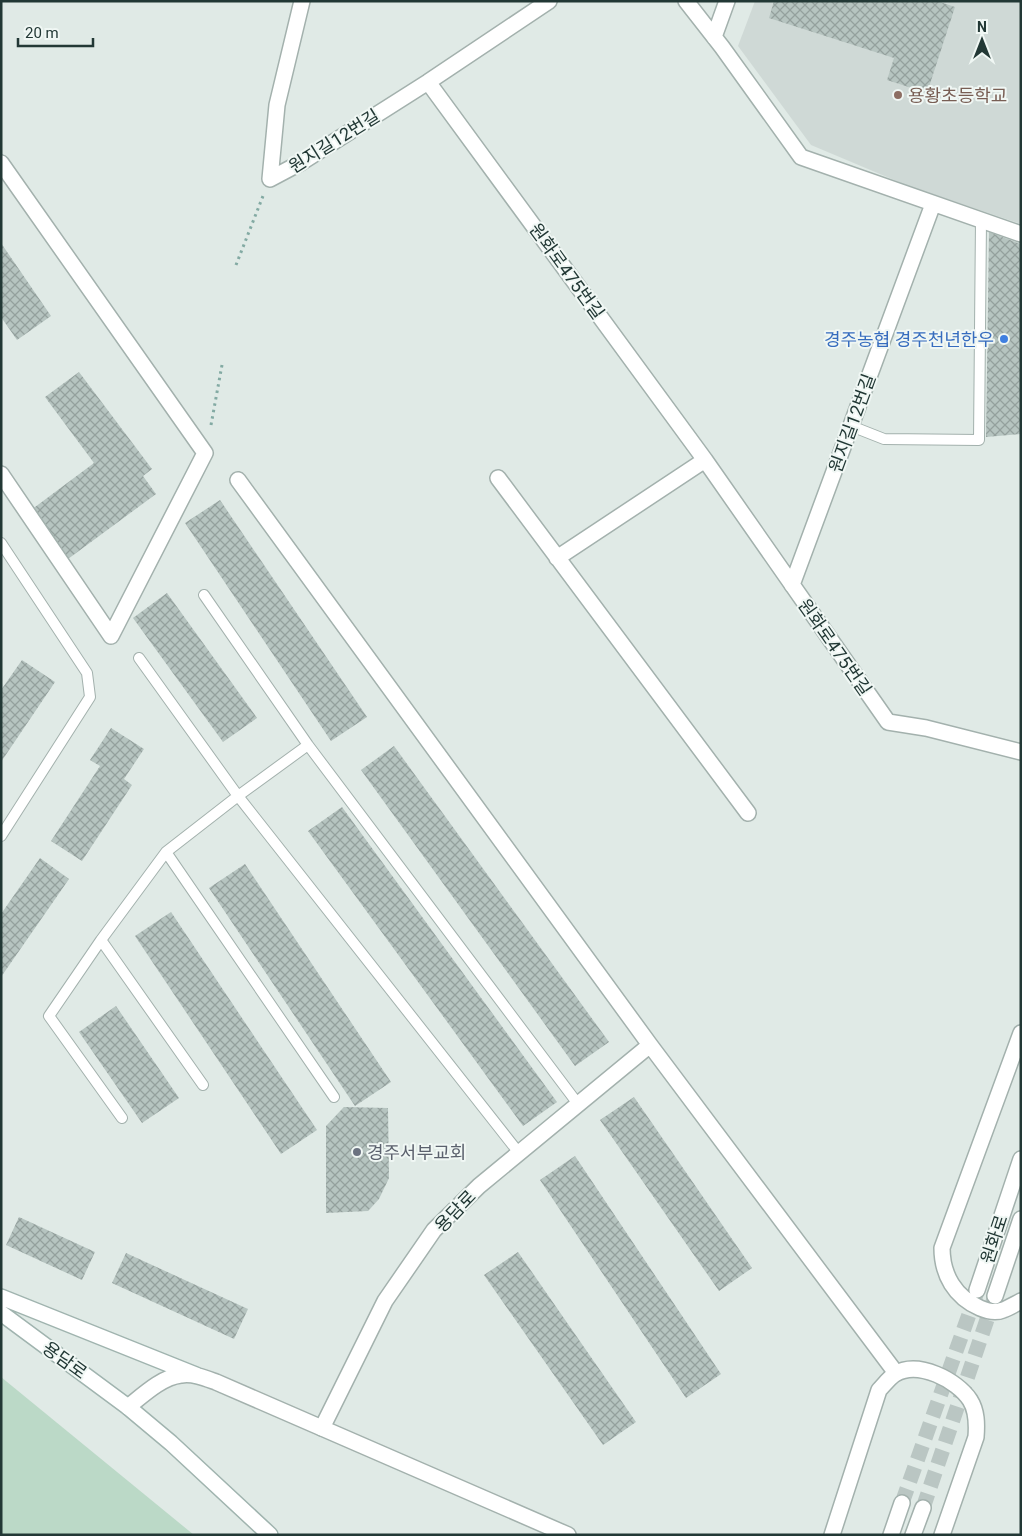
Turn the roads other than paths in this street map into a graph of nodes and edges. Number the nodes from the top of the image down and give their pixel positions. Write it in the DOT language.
graph roads {
  1 [pos="302,1"];
  2 [pos="549,1"];
  3 [pos="686,1"];
  4 [pos="727,1"];
  5 [pos="714,37"];
  6 [pos="428,82"];
  7 [pos="1,164"];
  8 [pos="933,204"];
  9 [pos="981,220"];
  10 [pos="1021,234"];
  11 [pos="851,426"];
  12 [pos="705,460"];
  13 [pos="1,474"];
  14 [pos="498,478"];
  15 [pos="238,480"];
  16 [pos="1,543"];
  17 [pos="557,558"];
  18 [pos="792,585"];
  19 [pos="204,595"];
  20 [pos="139,658"];
  21 [pos="308,745"];
  22 [pos="1021,752"];
  23 [pos="238,796"];
  24 [pos="748,813"];
  25 [pos="1,836"];
  26 [pos="166,852"];
  27 [pos="101,940"];
  28 [pos="1021,1033"];
  29 [pos="650,1044"];
  30 [pos="203,1085"];
  31 [pos="334,1097"];
  32 [pos="578,1104"];
  33 [pos="122,1118"];
  34 [pos="519,1153"];
  35 [pos="1021,1158"];
  36 [pos="1021,1219"];
  37 [pos="977,1290"];
  38 [pos="995,1296"];
  39 [pos="1,1298"];
  40 [pos="1021,1301"];
  41 [pos="1,1313"];
  42 [pos="896,1373"];
  43 [pos="196,1375"];
  44 [pos="128,1407"];
  45 [pos="322,1428"];
  46 [pos="902,1503"];
  47 [pos="923,1508"];
  48 [pos="270,1535"];
  49 [pos="568,1535"];
  50 [pos="832,1535"];
  51 [pos="891,1535"];
  52 [pos="913,1535"];
  53 [pos="942,1535"];
  1 -- 6 [label="street, 원지길12번길"];
  2 -- 6 [label="street, 원지길12번길"];
  3 -- 5 [label="street"];
  4 -- 5 [label="street"];
  5 -- 8 [label="street"];
  6 -- 12 [label="street, 원화로475번길"];
  7 -- 13 [label="street"];
  8 -- 9 [label="street"];
  8 -- 11 [label="street, 원지길12번길"];
  9 -- 10 [label="street"];
  9 -- 11 [label="lane"];
  11 -- 18 [label="street, 원지길12번길"];
  12 -- 17 [label="street"];
  12 -- 18 [label="street, 원화로475번길"];
  14 -- 17 [label="street"];
  15 -- 29 [label="street"];
  16 -- 25 [label="lane"];
  17 -- 24 [label="street"];
  18 -- 22 [label="street, 원화로475번길"];
  19 -- 21 [label="lane"];
  20 -- 23 [label="lane"];
  21 -- 23 [label="lane"];
  21 -- 32 [label="lane"];
  23 -- 26 [label="lane"];
  23 -- 34 [label="lane"];
  26 -- 27 [label="lane"];
  26 -- 31 [label="lane"];
  27 -- 30 [label="lane"];
  27 -- 33 [label="lane"];
  28 -- 40 [label="street"];
  29 -- 32 [label="street, 용담로"];
  29 -- 42 [label="street"];
  32 -- 34 [label="street, 용담로"];
  34 -- 45 [label="street, 용담로"];
  35 -- 37 [label="street, 원화로"];
  36 -- 38 [label="street, 원화로"];
  39 -- 43 [label="street"];
  41 -- 44 [label="street, 용담로"];
  42 -- 50 [label="street"];
  42 -- 53 [label="street"];
  43 -- 44 [label="street"];
  43 -- 45 [label="street"];
  44 -- 48 [label="street, 용담로"];
  45 -- 49 [label="street"];
  46 -- 51 [label="street"];
  47 -- 52 [label="street"];
}
